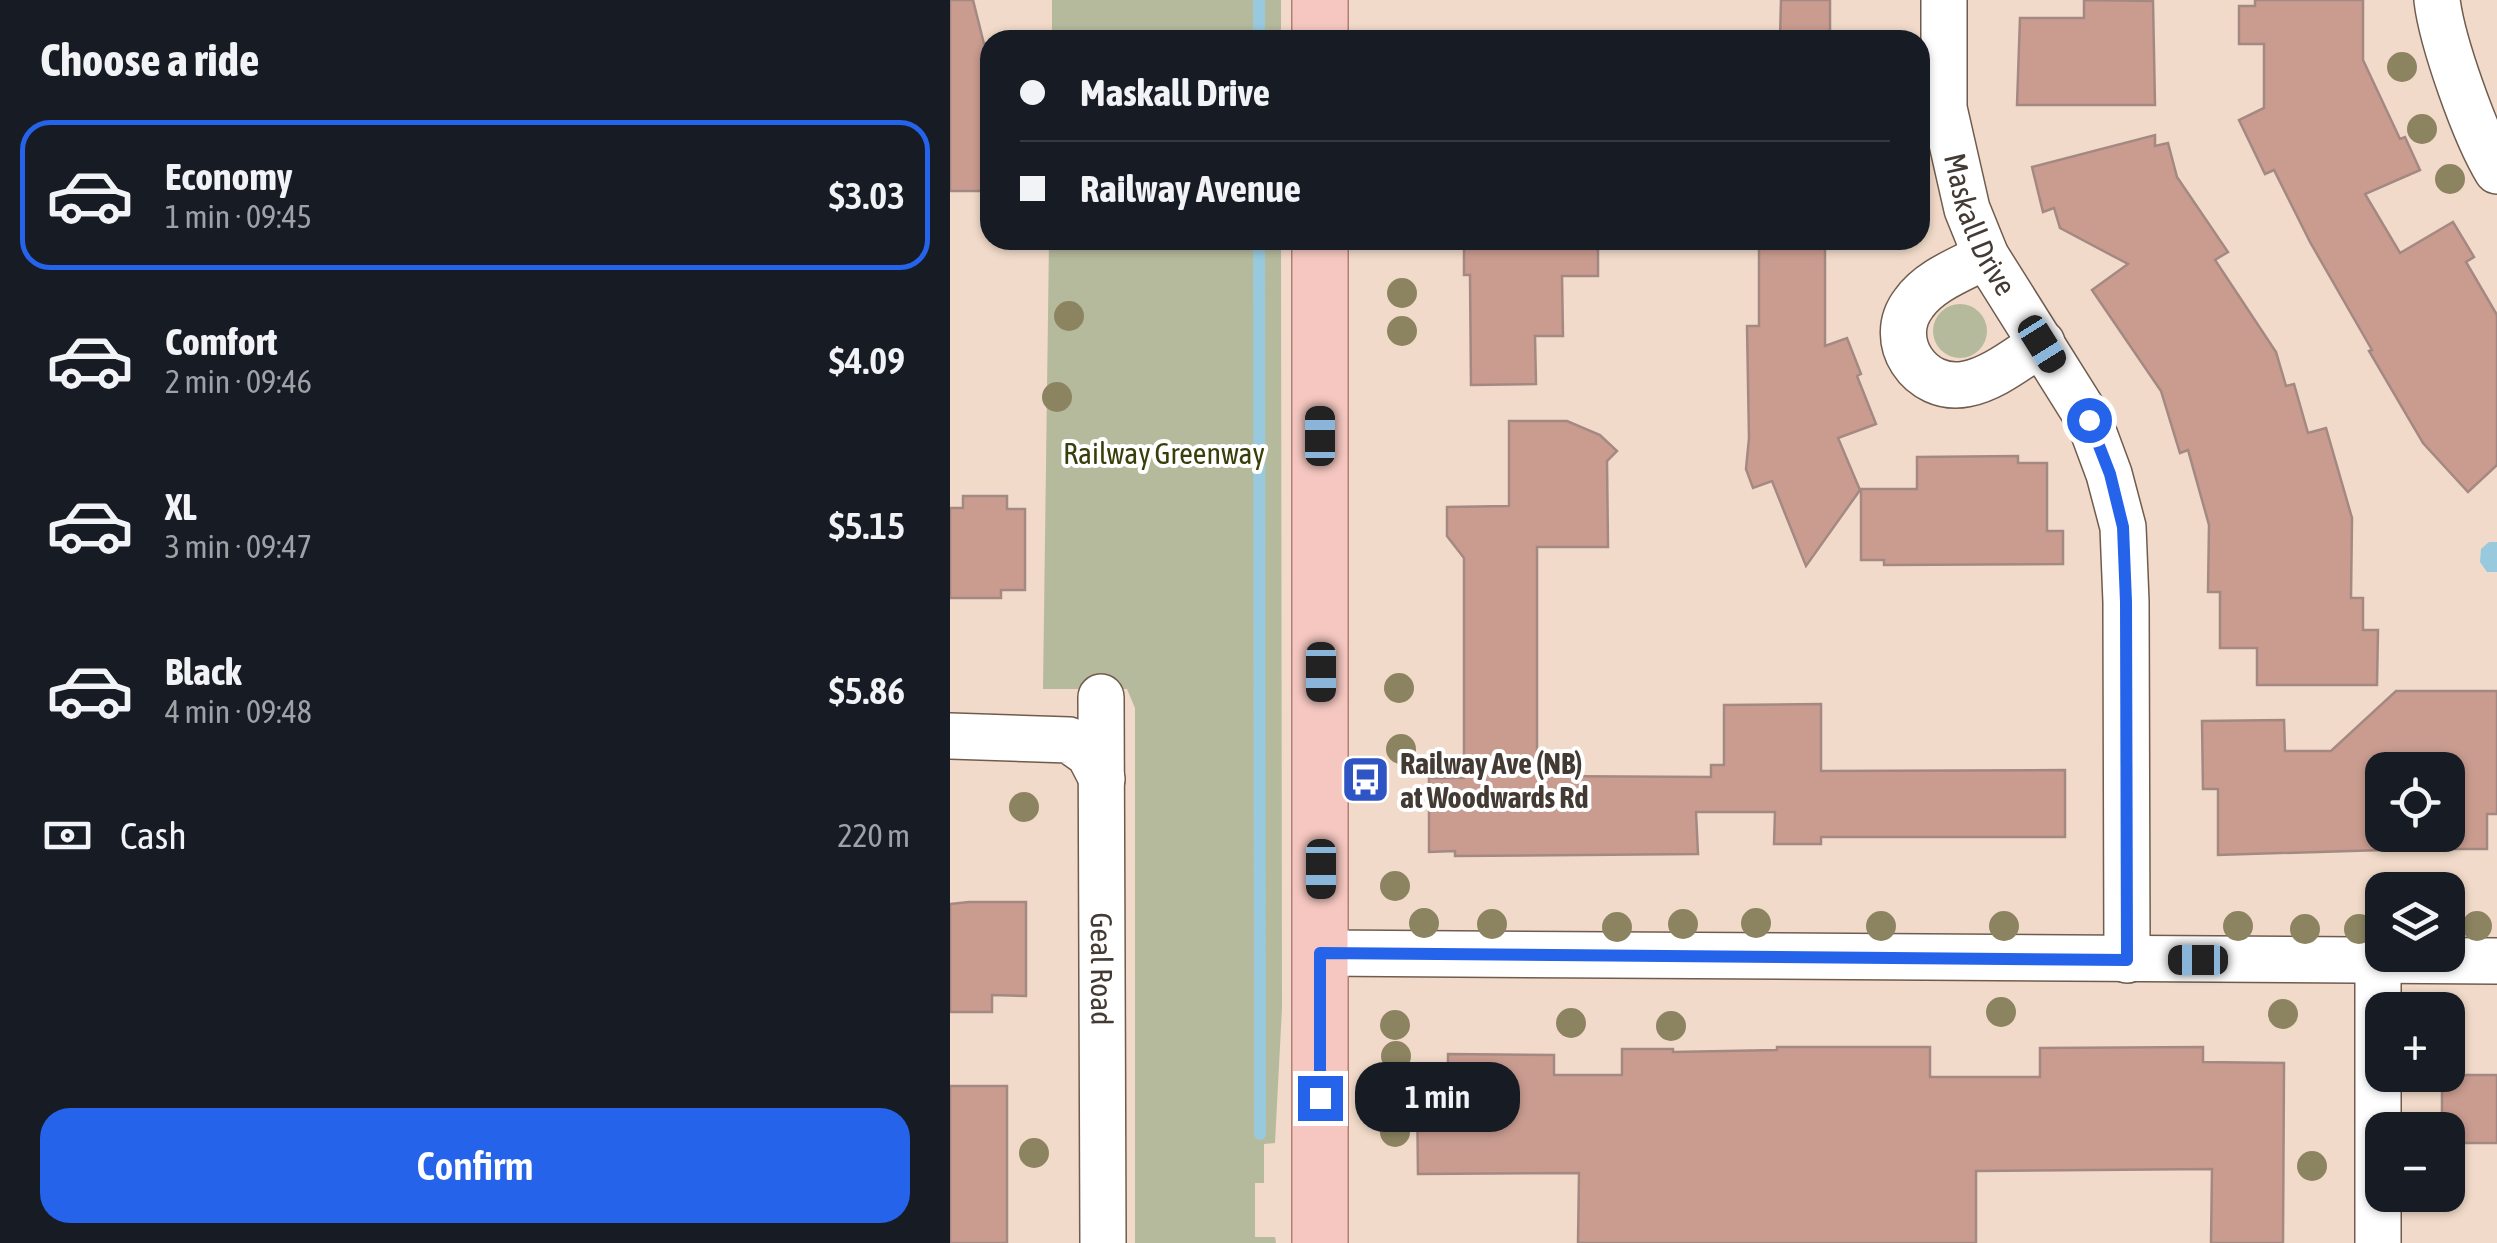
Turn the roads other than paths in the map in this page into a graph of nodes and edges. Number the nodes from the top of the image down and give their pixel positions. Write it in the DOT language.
graph roads {
  1 [pos="1320,0"];
  2 [pos="1944,0"];
  3 [pos="2437,0"];
  4 [pos="1320,30"];
  5 [pos="2497,172"];
  6 [pos="1320,250"];
  7 [pos="1986,256"];
  8 [pos="2042,344"];
  9 [pos="1101,697"];
  10 [pos="950,736"];
  11 [pos="1102,779"];
  12 [pos="1320,953"];
  13 [pos="2127,960"];
  14 [pos="2365,961"];
  15 [pos="2465,962"];
  16 [pos="2497,962"];
  17 [pos="2378,972"];
  18 [pos="1102,1243"];
  19 [pos="1320,1243"];
  20 [pos="2378,1243"];
  1 -- 4 [label="main road"];
  2 -- 7 [label="street, Maskall Drive"];
  3 -- 5 [label="street"];
  6 -- 12 [label="main road"];
  7 -- 8 [label="street, Maskall Drive"];
  7 -- 8 [label="street"];
  8 -- 13 [label="street, Maskall Drive"];
  9 -- 11 [label="street, Geal Road"];
  10 -- 11 [label="street"];
  11 -- 18 [label="street, Geal Road"];
  12 -- 13 [label="street"];
  12 -- 19 [label="main road"];
  13 -- 14 [label="street"];
  15 -- 16 [label="street"];
  17 -- 20 [label="street"];
}
